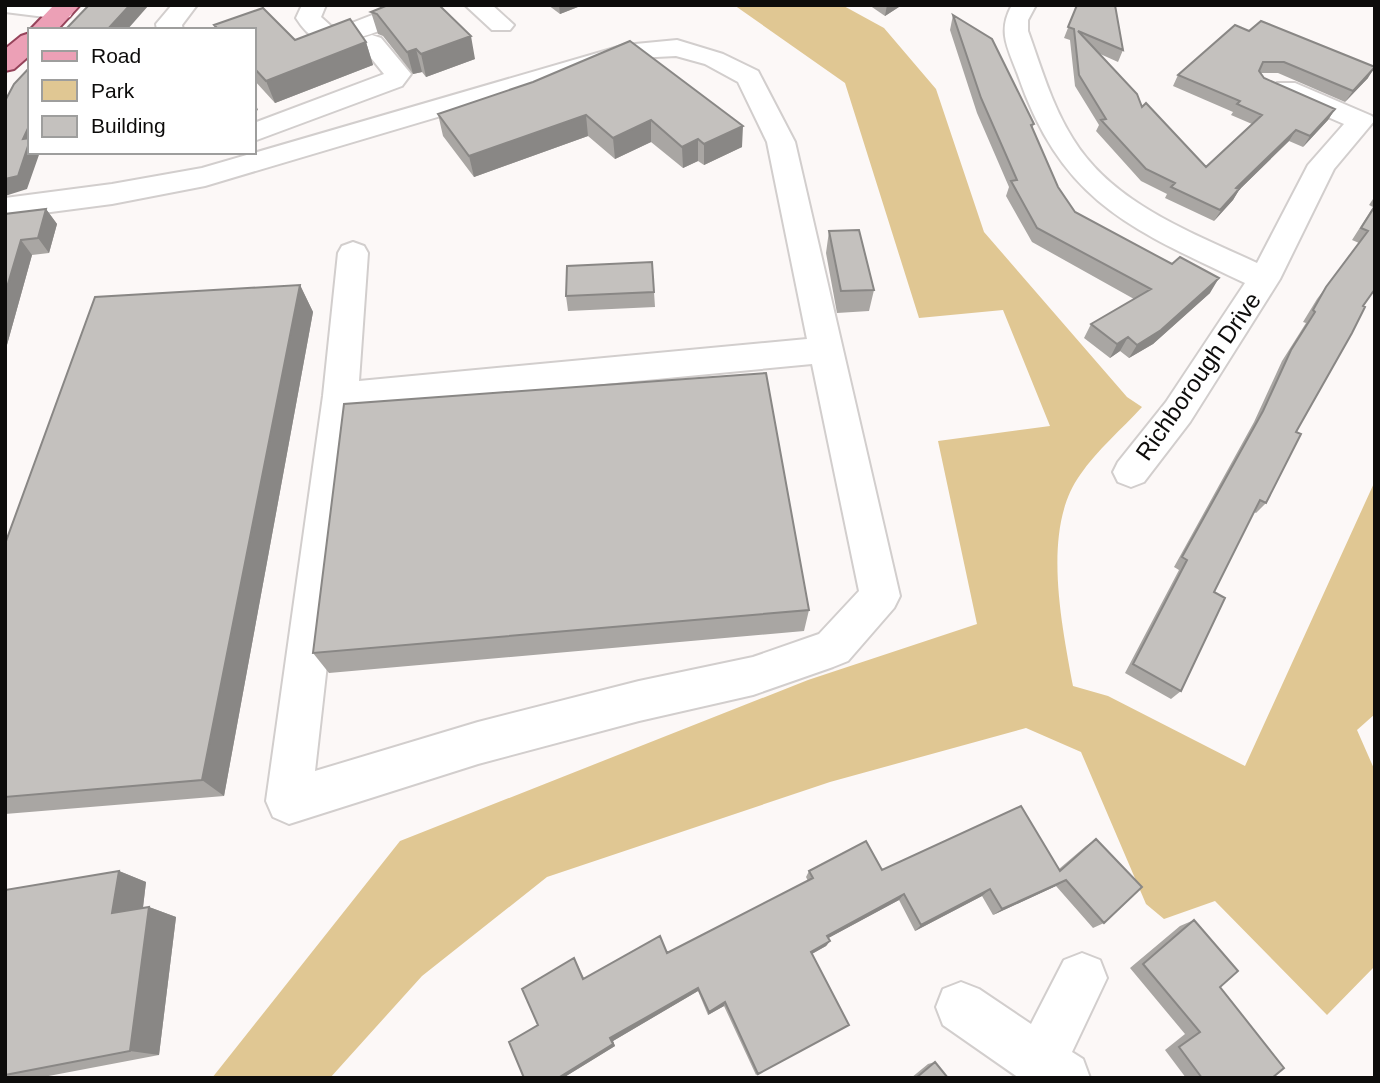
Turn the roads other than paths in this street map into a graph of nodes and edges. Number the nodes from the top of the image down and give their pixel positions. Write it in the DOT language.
graph roads {
  1 [pos="7,5"];
  2 [pos="185,5"];
  3 [pos="314,5"];
  4 [pos="421,5"];
  5 [pos="477,5"];
  6 [pos="1024,5"];
  7 [pos="64,9"];
  8 [pos="501,25"];
  9 [pos="44,28"];
  10 [pos="170,28"];
  11 [pos="28,43"];
  12 [pos="372,43"];
  13 [pos="5,63"];
  14 [pos="1268,81"];
  15 [pos="1369,125"];
  16 [pos="256,133"];
  17 [pos="200,154"];
  18 [pos="112,194"];
  19 [pos="5,208"];
  20 [pos="353,253"];
  21 [pos="1264,279"];
  22 [pos="826,350"];
  23 [pos="340,396"];
  24 [pos="1131,472"];
  25 [pos="1082,978"];
  26 [pos="961,1007"];
  27 [pos="1052,1069"];
  1 -- 7 [label="street"];
  2 -- 10 [label="street"];
  3 -- 4 [label="street"];
  5 -- 8 [label="street"];
  6 -- 21 [label="street, Richborough Drive"];
  7 -- 9 [label="main road"];
  11 -- 13 [label="main road"];
  12 -- 16 [label="street"];
  14 -- 15 [label="street, Richborough Drive"];
  15 -- 21 [label="street, Richborough Drive"];
  17 -- 18 [label="street"];
  18 -- 19 [label="street"];
  18 -- 22 [label="street"];
  20 -- 23 [label="street"];
  21 -- 24 [label="street, Richborough Drive"];
  22 -- 23 [label="street"];
  22 -- 23 [label="street"];
  25 -- 27 [label="street"];
  26 -- 27 [label="street"];
}
